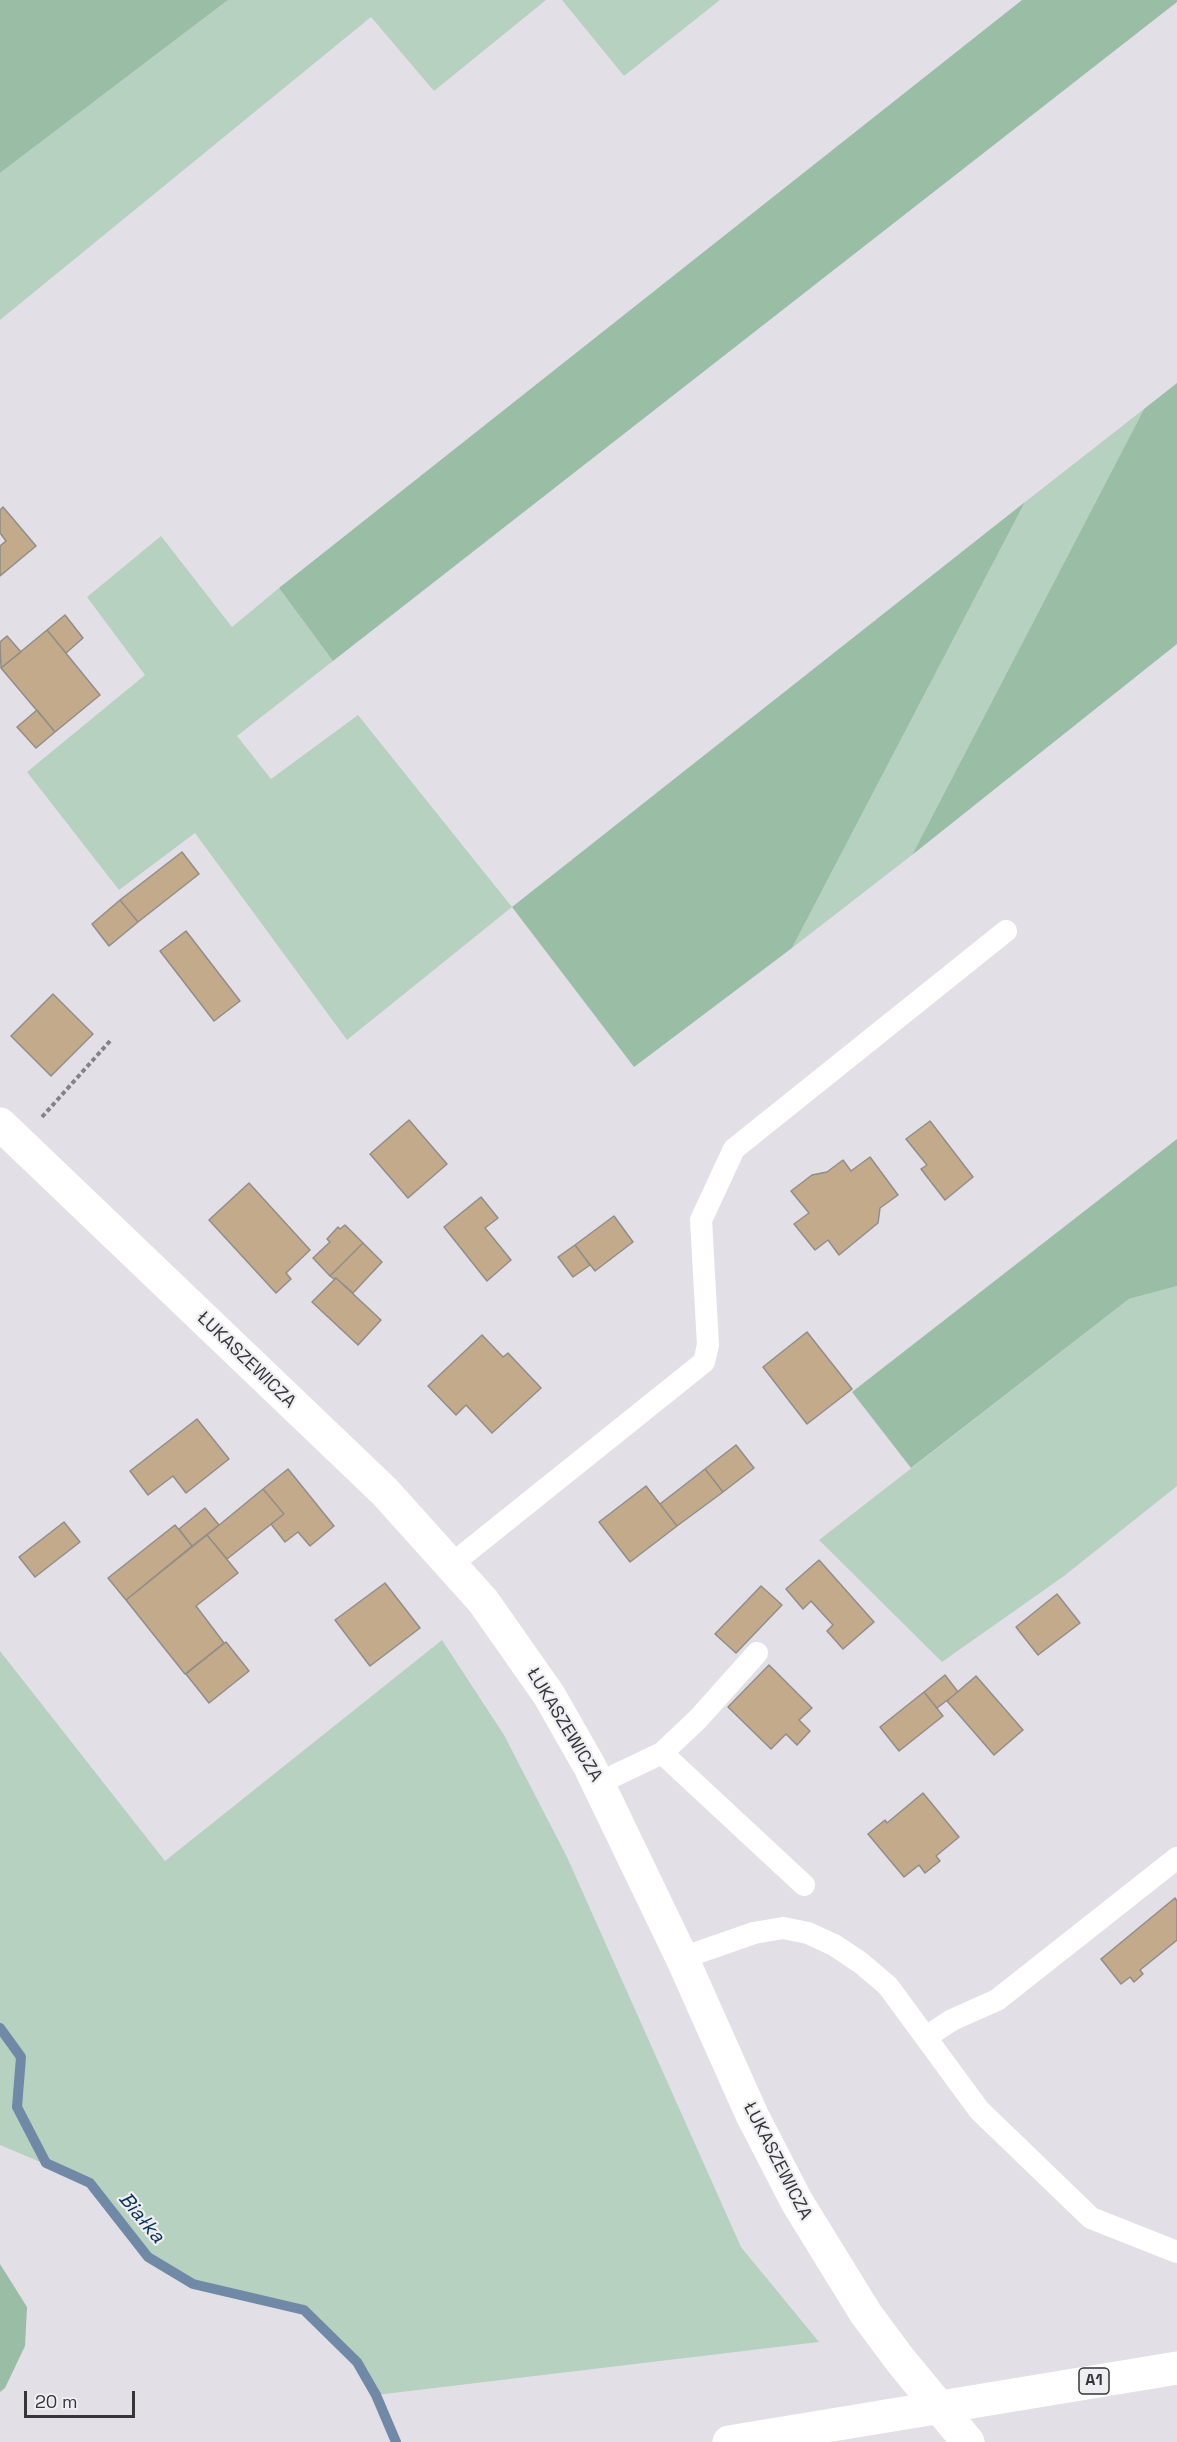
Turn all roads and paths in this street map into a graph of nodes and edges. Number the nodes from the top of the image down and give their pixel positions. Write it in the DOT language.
graph roads {
  1 [pos="1006,932"];
  2 [pos="110,1041"];
  3 [pos="10,1133"];
  4 [pos="452,1564"];
  5 [pos="757,1653"];
  6 [pos="662,1753"];
  7 [pos="599,1784"];
  8 [pos="1177,1858"];
  9 [pos="804,1885"];
  10 [pos="682,1958"];
  11 [pos="926,2037"];
  12 [pos="1177,2252"];
  13 [pos="1177,2368"];
  14 [pos="729,2442"];
  15 [pos="968,2442"];
  1 -- 4 [label="lane"];
  2 -- 3 [label="path"];
  3 -- 4 [label="main road, ŁUKASZEWICZA"];
  4 -- 7 [label="main road, ŁUKASZEWICZA"];
  5 -- 6 [label="lane"];
  6 -- 7 [label="lane"];
  6 -- 9 [label="lane"];
  7 -- 10 [label="main road, ŁUKASZEWICZA"];
  8 -- 11 [label="lane"];
  10 -- 11 [label="lane"];
  10 -- 15 [label="main road, ŁUKASZEWICZA"];
  11 -- 12 [label="lane"];
  13 -- 14 [label="main road, A1"];
}
